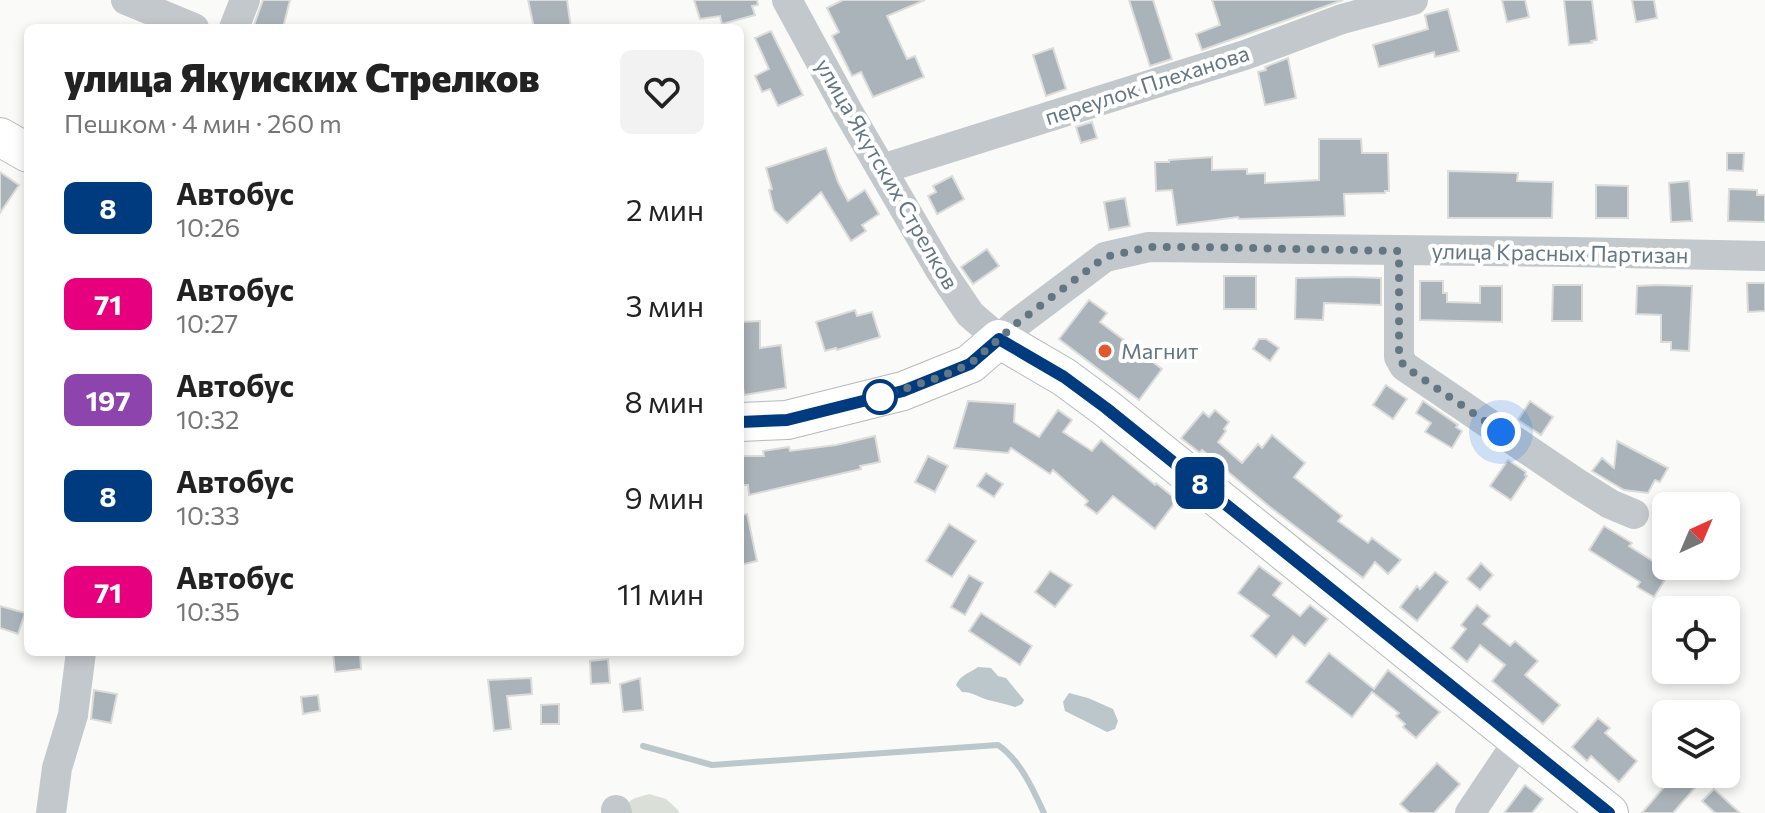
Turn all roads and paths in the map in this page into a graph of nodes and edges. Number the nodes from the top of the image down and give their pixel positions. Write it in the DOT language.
graph roads {
  1 [pos="126,0"];
  2 [pos="245,0"];
  3 [pos="787,0"];
  4 [pos="1413,0"];
  5 [pos="184,24"];
  6 [pos="236,24"];
  7 [pos="0,137"];
  8 [pos="24,151"];
  9 [pos="882,169"];
  10 [pos="1399,251"];
  11 [pos="1765,256"];
  12 [pos="999,339"];
  13 [pos="744,422"];
  14 [pos="1634,514"];
  15 [pos="80,656"];
  16 [pos="1519,740"];
  17 [pos="51,813"];
  18 [pos="1470,813"];
  19 [pos="1609,813"];
  1 -- 5 [label="street"];
  2 -- 6 [label="street"];
  3 -- 9 [label="street, улица Якутских Стрелков"];
  4 -- 9 [label="street, переулок Плеханова"];
  7 -- 8 [label="main road"];
  9 -- 12 [label="street, улица Якутских Стрелков"];
  10 -- 11 [label="street, улица Красных Партизан"];
  10 -- 12 [label="street, улица Красных Партизан"];
  10 -- 14 [label="street"];
  12 -- 13 [label="main road"];
  12 -- 16 [label="main road"];
  15 -- 17 [label="street"];
  16 -- 18 [label="street"];
  16 -- 19 [label="main road"];
}
